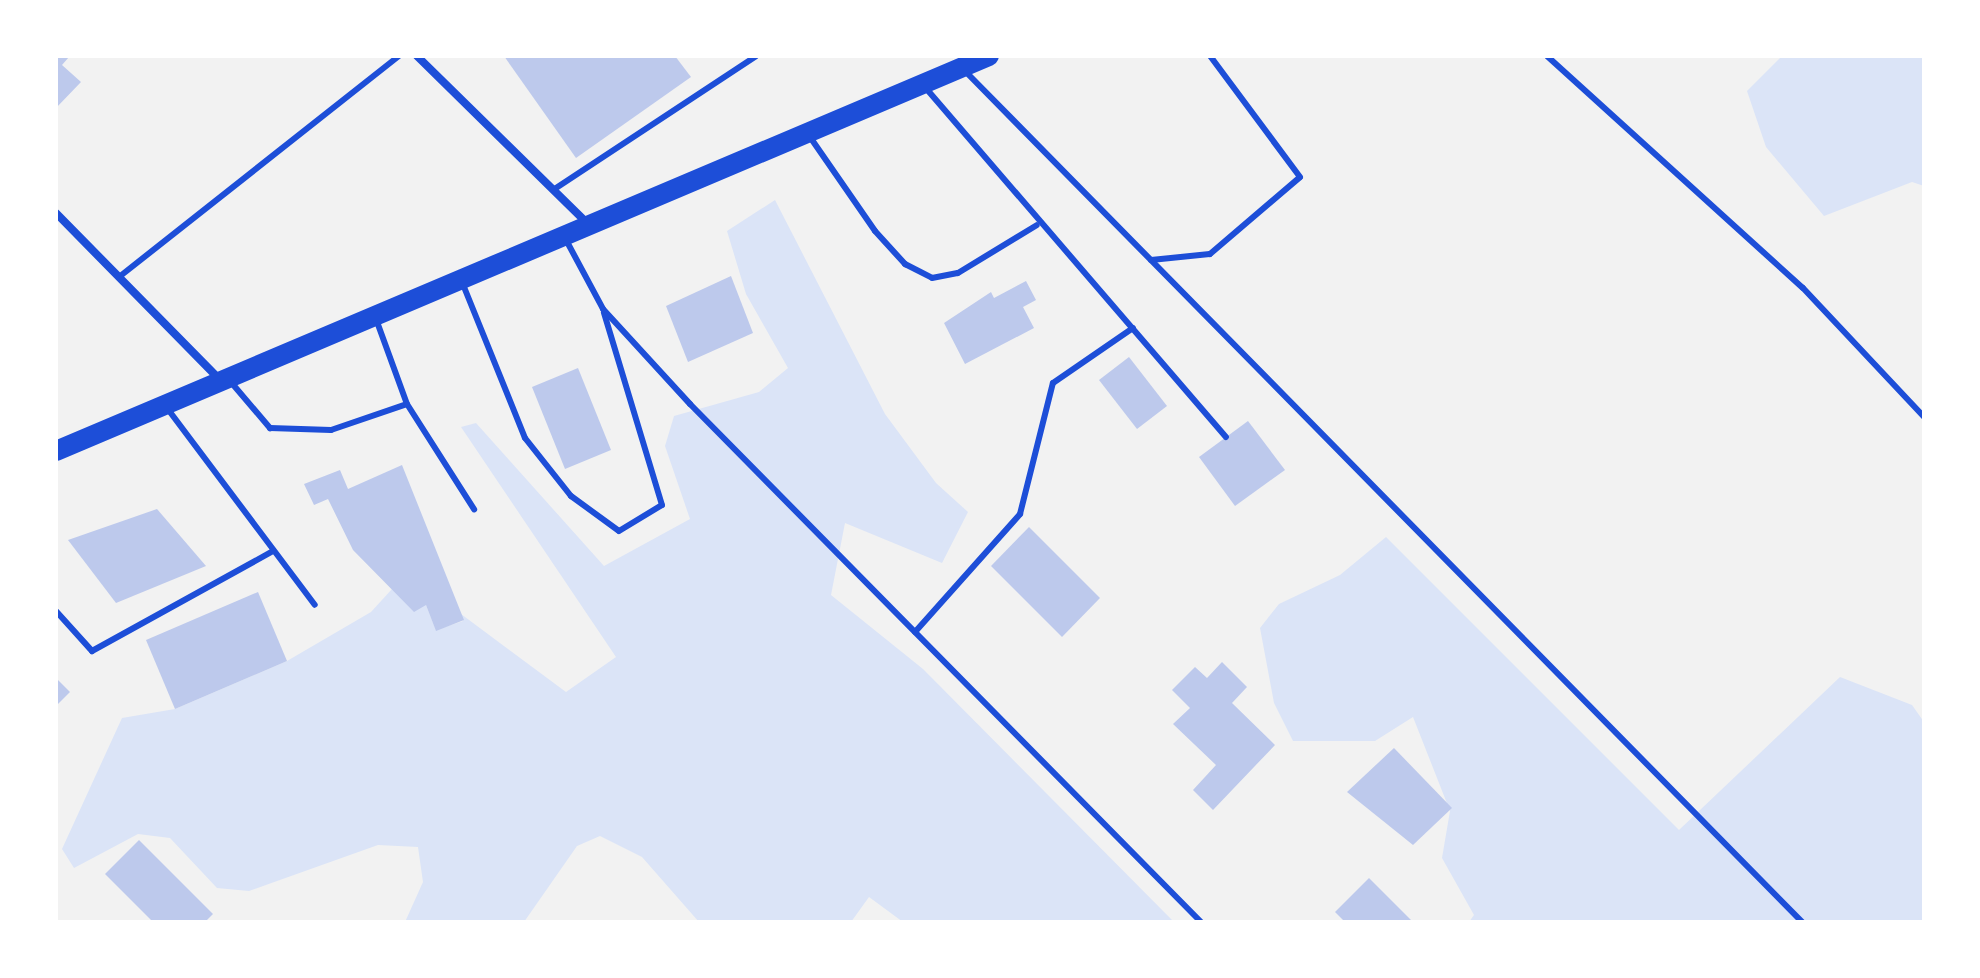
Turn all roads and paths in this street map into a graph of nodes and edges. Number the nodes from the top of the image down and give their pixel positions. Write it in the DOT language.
graph roads {
  1 [pos="399,56"];
  2 [pos="417,56"];
  3 [pos="756,56"];
  4 [pos="989,56"];
  5 [pos="1210,56"];
  6 [pos="1547,56"];
  7 [pos="738,59"];
  8 [pos="956,62"];
  9 [pos="922,83"];
  10 [pos="806,131"];
  11 [pos="553,190"];
  12 [pos="56,213"];
  13 [pos="589,225"];
  14 [pos="1037,225"];
  15 [pos="563,235"];
  16 [pos="1151,260"];
  17 [pos="119,277"];
  18 [pos="460,279"];
  19 [pos="603,309"];
  20 [pos="374,315"];
  21 [pos="1133,328"];
  22 [pos="225,380"];
  23 [pos="407,404"];
  24 [pos="165,405"];
  25 [pos="1924,417"];
  26 [pos="1226,437"];
  27 [pos="56,451"];
  28 [pos="474,509"];
  29 [pos="273,551"];
  30 [pos="315,605"];
  31 [pos="56,611"];
  32 [pos="915,632"];
  33 [pos="1201,922"];
  34 [pos="1802,922"];
  1 -- 17 [label="lane"];
  2 -- 11 [label="street"];
  3 -- 7 [label="lane"];
  4 -- 8 [label="main road"];
  5 -- 16 [label="lane"];
  6 -- 25 [label="lane"];
  7 -- 11 [label="lane"];
  8 -- 9 [label="main road"];
  8 -- 16 [label="lane"];
  9 -- 10 [label="main road"];
  9 -- 14 [label="lane"];
  10 -- 13 [label="main road"];
  10 -- 14 [label="lane"];
  11 -- 13 [label="street"];
  12 -- 17 [label="street"];
  13 -- 15 [label="main road"];
  14 -- 21 [label="lane"];
  15 -- 18 [label="main road"];
  15 -- 19 [label="lane"];
  16 -- 34 [label="lane"];
  17 -- 22 [label="street"];
  18 -- 19 [label="lane"];
  18 -- 20 [label="main road"];
  19 -- 32 [label="lane"];
  20 -- 22 [label="main road"];
  20 -- 23 [label="lane"];
  21 -- 26 [label="lane"];
  21 -- 32 [label="lane"];
  22 -- 23 [label="lane"];
  22 -- 24 [label="main road"];
  23 -- 28 [label="lane"];
  24 -- 27 [label="main road"];
  24 -- 29 [label="lane"];
  29 -- 30 [label="lane"];
  29 -- 31 [label="lane"];
  32 -- 33 [label="lane"];
}
